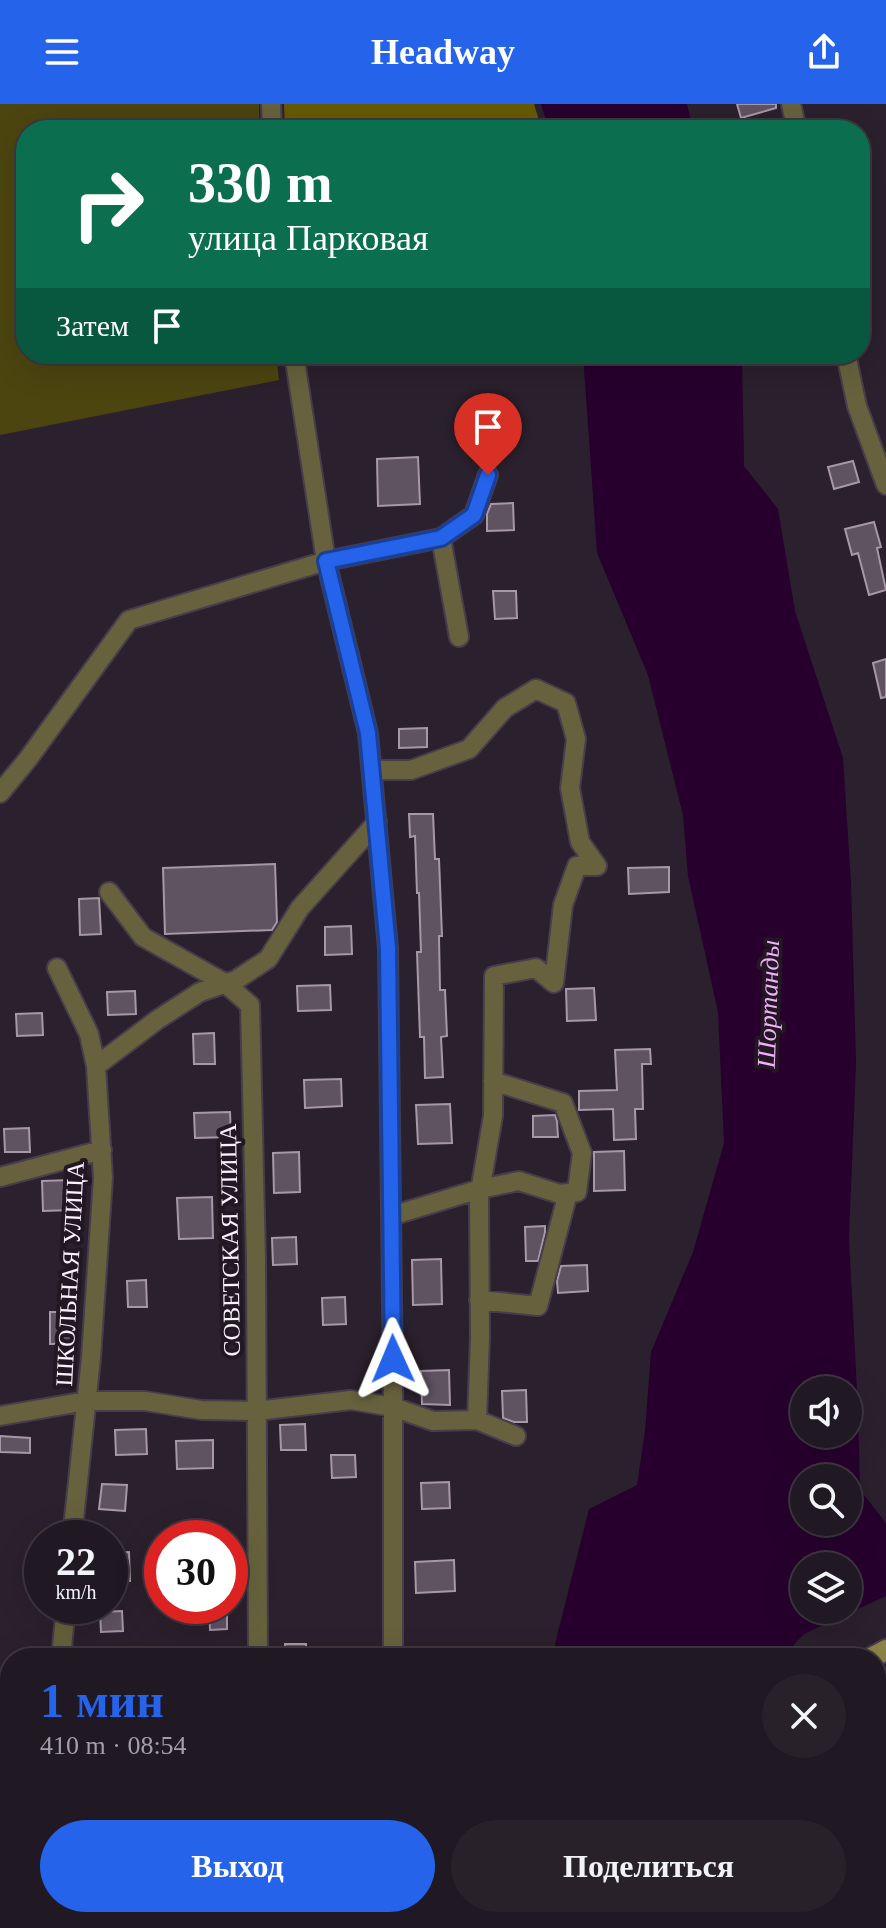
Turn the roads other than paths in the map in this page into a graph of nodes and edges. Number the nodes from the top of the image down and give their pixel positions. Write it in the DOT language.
graph roads {
  1 [pos="296,364"];
  2 [pos="848,364"];
  3 [pos="488,475"];
  4 [pos="886,485"];
  5 [pos="441,538"];
  6 [pos="326,561"];
  7 [pos="459,637"];
  8 [pos="372,770"];
  9 [pos="0,793"];
  10 [pos="377,822"];
  11 [pos="109,892"];
  12 [pos="57,968"];
  13 [pos="225,983"];
  14 [pos="96,1066"];
  15 [pos="493,1081"];
  16 [pos="102,1150"];
  17 [pos="0,1177"];
  18 [pos="480,1189"];
  19 [pos="568,1193"];
  20 [pos="391,1216"];
  21 [pos="479,1300"];
  22 [pos="87,1401"];
  23 [pos="393,1407"];
  24 [pos="256,1411"];
  25 [pos="0,1416"];
  26 [pos="477,1420"];
  27 [pos="516,1436"];
  28 [pos="74,1520"];
  29 [pos="64,1624"];
  30 [pos="62,1648"];
  31 [pos="258,1648"];
  32 [pos="393,1648"];
  1 -- 6 [label="street"];
  2 -- 4 [label="street"];
  3 -- 5 [label="street"];
  5 -- 6 [label="street"];
  5 -- 7 [label="street"];
  6 -- 8 [label="street"];
  6 -- 9 [label="street"];
  8 -- 10 [label="street"];
  8 -- 15 [label="street"];
  10 -- 13 [label="street"];
  10 -- 20 [label="street"];
  11 -- 13 [label="street, СОВЕТСКАЯ УЛИЦА"];
  12 -- 14 [label="street, ШКОЛЬНАЯ УЛИЦА"];
  13 -- 14 [label="street"];
  13 -- 24 [label="street, СОВЕТСКАЯ УЛИЦА"];
  14 -- 16 [label="street, ШКОЛЬНАЯ УЛИЦА"];
  15 -- 18 [label="street"];
  15 -- 19 [label="street"];
  16 -- 17 [label="street, ШКОЛЬНАЯ УЛИЦА"];
  16 -- 22 [label="street, ШКОЛЬНАЯ УЛИЦА"];
  18 -- 19 [label="street"];
  18 -- 20 [label="street"];
  18 -- 21 [label="street"];
  19 -- 21 [label="street"];
  20 -- 23 [label="street"];
  21 -- 26 [label="street"];
  22 -- 24 [label="street"];
  22 -- 25 [label="street, ШКОЛЬНАЯ УЛИЦА"];
  22 -- 28 [label="street, ШКОЛЬНАЯ УЛИЦА"];
  23 -- 24 [label="street"];
  23 -- 26 [label="street"];
  23 -- 32 [label="street"];
  24 -- 31 [label="street, СОВЕТСКАЯ УЛИЦА"];
  26 -- 27 [label="street"];
  29 -- 30 [label="street"];
}
